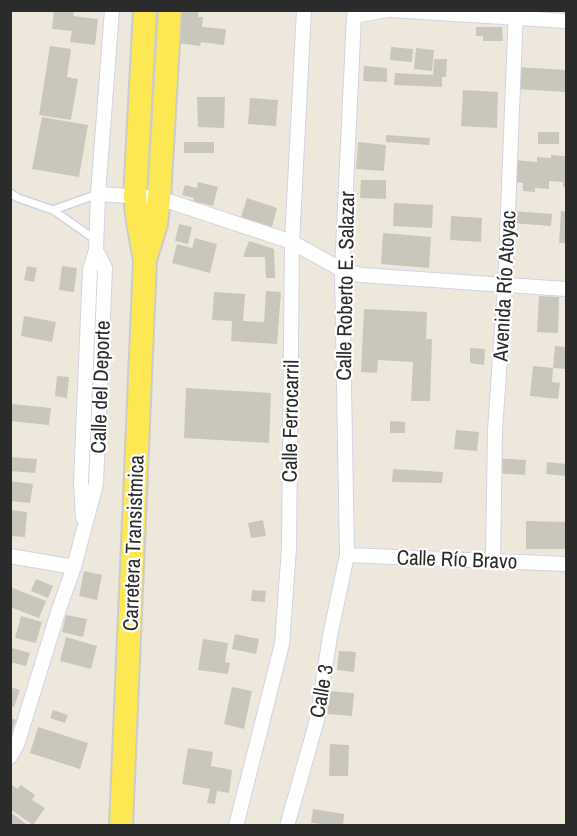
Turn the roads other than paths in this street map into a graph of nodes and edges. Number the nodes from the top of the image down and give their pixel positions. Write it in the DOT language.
graph roads {
  1 [pos="112,10"];
  2 [pos="145,10"];
  3 [pos="170,10"];
  4 [pos="304,10"];
  5 [pos="387,10"];
  6 [pos="392,10"];
  7 [pos="515,14"];
  8 [pos="567,21"];
  9 [pos="10,193"];
  10 [pos="98,194"];
  11 [pos="135,197"];
  12 [pos="159,198"];
  13 [pos="53,210"];
  14 [pos="292,242"];
  15 [pos="96,245"];
  16 [pos="145,260"];
  17 [pos="342,270"];
  18 [pos="505,286"];
  19 [pos="567,289"];
  20 [pos="347,555"];
  21 [pos="11,556"];
  22 [pos="493,561"];
  23 [pos="567,564"];
  24 [pos="74,567"];
  25 [pos="10,757"];
  26 [pos="121,825"];
  27 [pos="236,825"];
  28 [pos="287,825"];
  1 -- 10 [label="street, Calle del Deporte"];
  2 -- 11 [label="main road, Carretera Transistmica"];
  3 -- 12 [label="main road, Carretera Transistmica"];
  4 -- 14 [label="street, Calle Ferrocarril"];
  5 -- 17 [label="street, Calle Roberto E. Salazar"];
  6 -- 7 [label="street"];
  7 -- 8 [label="street"];
  7 -- 18 [label="street, Avenida Río Atoyac"];
  9 -- 13 [label="lane"];
  10 -- 11 [label="street"];
  10 -- 13 [label="lane"];
  10 -- 15 [label="street, Calle del Deporte"];
  11 -- 12 [label="street"];
  11 -- 16 [label="main road, Carretera Transistmica"];
  12 -- 14 [label="street"];
  12 -- 16 [label="main road, Carretera Transistmica"];
  13 -- 15 [label="lane"];
  14 -- 17 [label="street"];
  14 -- 27 [label="street, Calle Ferrocarril"];
  15 -- 24 [label="street, Calle del Deporte"];
  16 -- 26 [label="main road, Carretera Transistmica"];
  17 -- 18 [label="street"];
  17 -- 20 [label="street, Calle Roberto E. Salazar"];
  18 -- 19 [label="street"];
  18 -- 22 [label="street, Avenida Río Atoyac"];
  20 -- 22 [label="street, Calle Río Bravo"];
  20 -- 28 [label="street, Calle 3"];
  21 -- 24 [label="street"];
  22 -- 23 [label="street, Calle Río Bravo"];
  24 -- 25 [label="street, Calle del Deporte"];
}
